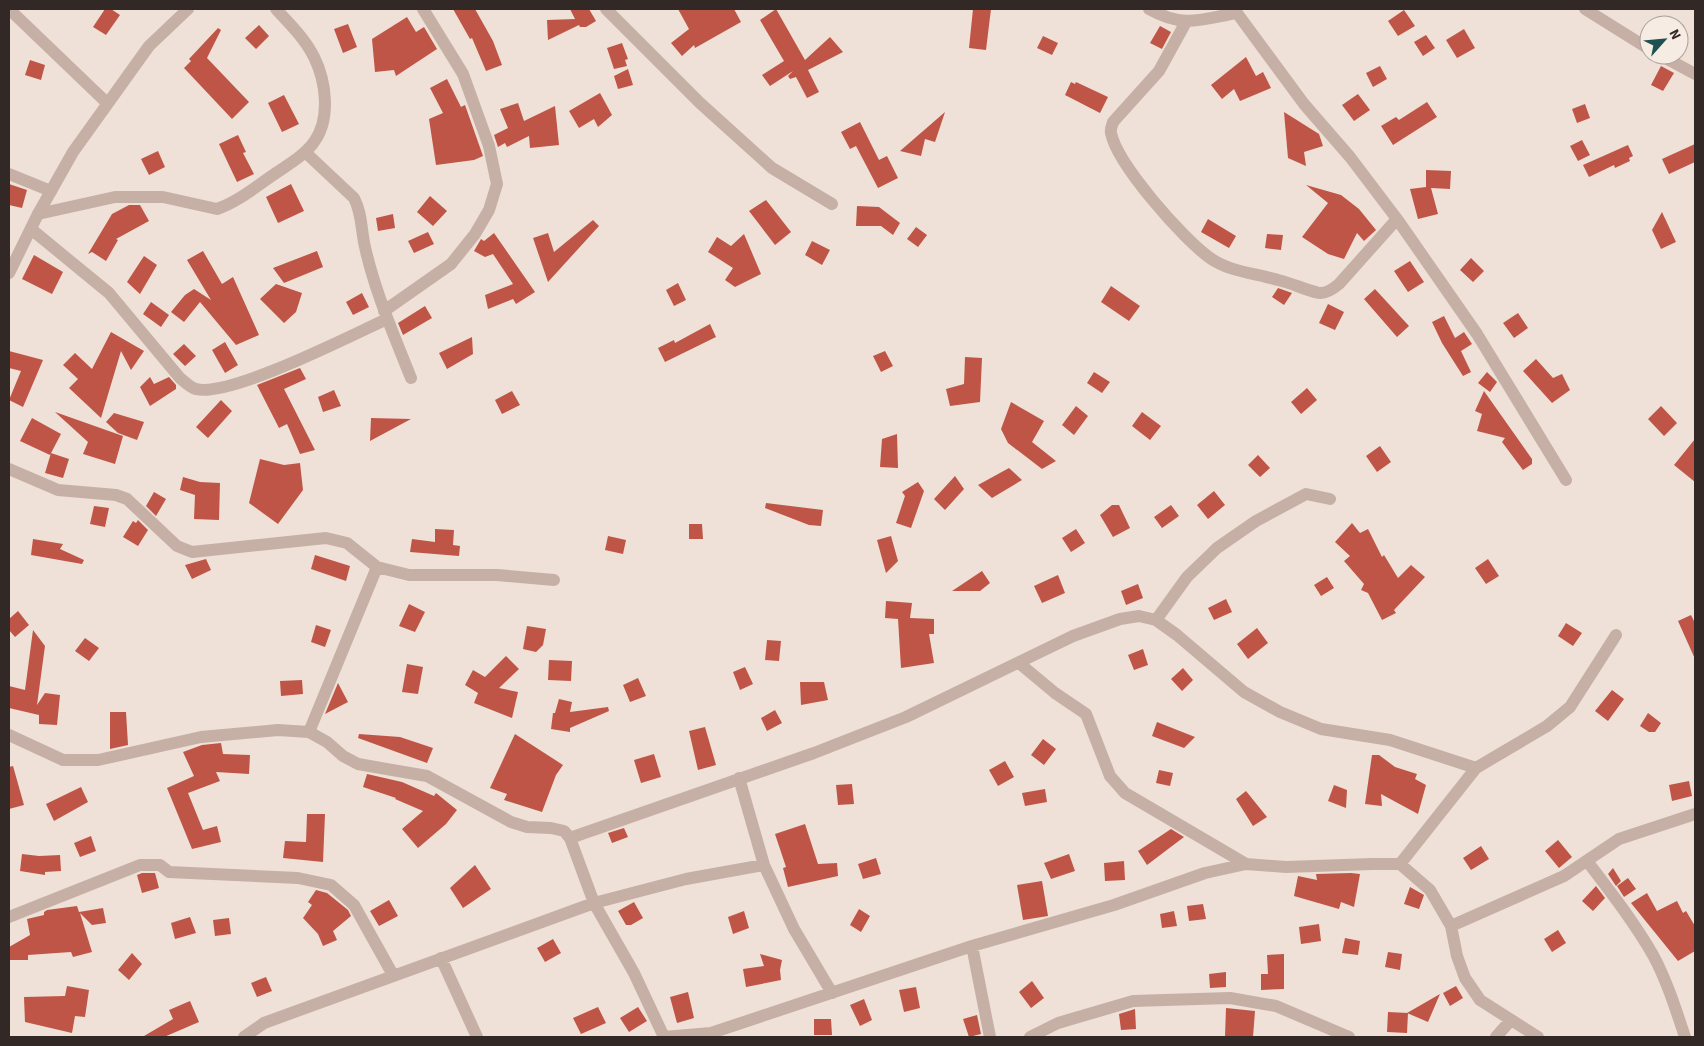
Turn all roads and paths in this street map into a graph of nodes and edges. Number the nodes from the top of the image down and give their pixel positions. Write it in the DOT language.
graph roads {
  1 [pos="9,9"];
  2 [pos="188,9"];
  3 [pos="276,9"];
  4 [pos="423,9"];
  5 [pos="606,9"];
  6 [pos="1149,9"];
  7 [pos="1585,9"];
  8 [pos="1235,11"];
  9 [pos="1186,22"];
  10 [pos="1639,43"];
  11 [pos="1678,65"];
  12 [pos="1695,74"];
  13 [pos="108,102"];
  14 [pos="305,152"];
  15 [pos="9,174"];
  16 [pos="51,191"];
  17 [pos="832,204"];
  18 [pos="38,214"];
  19 [pos="1397,219"];
  20 [pos="30,229"];
  21 [pos="9,272"];
  22 [pos="386,315"];
  23 [pos="410,378"];
  24 [pos="9,469"];
  25 [pos="1566,480"];
  26 [pos="1330,499"];
  27 [pos="377,567"];
  28 [pos="554,580"];
  29 [pos="1156,620"];
  30 [pos="1616,635"];
  31 [pos="1019,663"];
  32 [pos="309,732"];
  33 [pos="9,735"];
  34 [pos="1476,768"];
  35 [pos="739,778"];
  36 [pos="1695,814"];
  37 [pos="570,838"];
  38 [pos="1587,861"];
  39 [pos="1246,864"];
  40 [pos="1400,864"];
  41 [pos="764,865"];
  42 [pos="594,903"];
  43 [pos="9,917"];
  44 [pos="1451,926"];
  45 [pos="972,946"];
  46 [pos="441,958"];
  47 [pos="392,975"];
  48 [pos="832,992"];
  49 [pos="1510,1021"];
  50 [pos="244,1037"];
  51 [pos="477,1037"];
  52 [pos="664,1037"];
  53 [pos="990,1037"];
  54 [pos="1030,1037"];
  55 [pos="1349,1037"];
  56 [pos="1496,1037"];
  57 [pos="1538,1037"];
  58 [pos="1685,1037"];
  1 -- 13 [label="street"];
  2 -- 13 [label="street"];
  3 -- 14 [label="street"];
  4 -- 22 [label="street"];
  5 -- 17 [label="street"];
  6 -- 9 [label="street"];
  7 -- 10 [label="street"];
  8 -- 9 [label="street"];
  8 -- 19 [label="street"];
  9 -- 19 [label="street"];
  11 -- 12 [label="street"];
  13 -- 16 [label="street"];
  14 -- 18 [label="street"];
  14 -- 22 [label="street"];
  15 -- 16 [label="street"];
  16 -- 18 [label="street"];
  18 -- 20 [label="street"];
  19 -- 25 [label="street"];
  20 -- 21 [label="street"];
  20 -- 22 [label="street"];
  22 -- 23 [label="street"];
  24 -- 27 [label="street"];
  26 -- 29 [label="street"];
  27 -- 28 [label="street"];
  27 -- 32 [label="street"];
  29 -- 31 [label="street"];
  29 -- 34 [label="street"];
  30 -- 34 [label="street"];
  31 -- 35 [label="street"];
  31 -- 39 [label="street"];
  32 -- 33 [label="street"];
  32 -- 37 [label="street"];
  34 -- 40 [label="street"];
  35 -- 37 [label="street"];
  35 -- 41 [label="street"];
  36 -- 38 [label="street"];
  37 -- 42 [label="street"];
  38 -- 44 [label="street"];
  38 -- 58 [label="street"];
  39 -- 40 [label="street"];
  39 -- 45 [label="street"];
  40 -- 44 [label="street"];
  41 -- 42 [label="street"];
  41 -- 48 [label="street"];
  42 -- 46 [label="street"];
  42 -- 52 [label="street"];
  43 -- 47 [label="street"];
  44 -- 49 [label="street"];
  45 -- 48 [label="street"];
  45 -- 53 [label="street"];
  46 -- 47 [label="street"];
  46 -- 51 [label="street"];
  47 -- 50 [label="street"];
  48 -- 52 [label="street"];
  49 -- 56 [label="street"];
  49 -- 57 [label="street"];
  54 -- 55 [label="street"];
}
